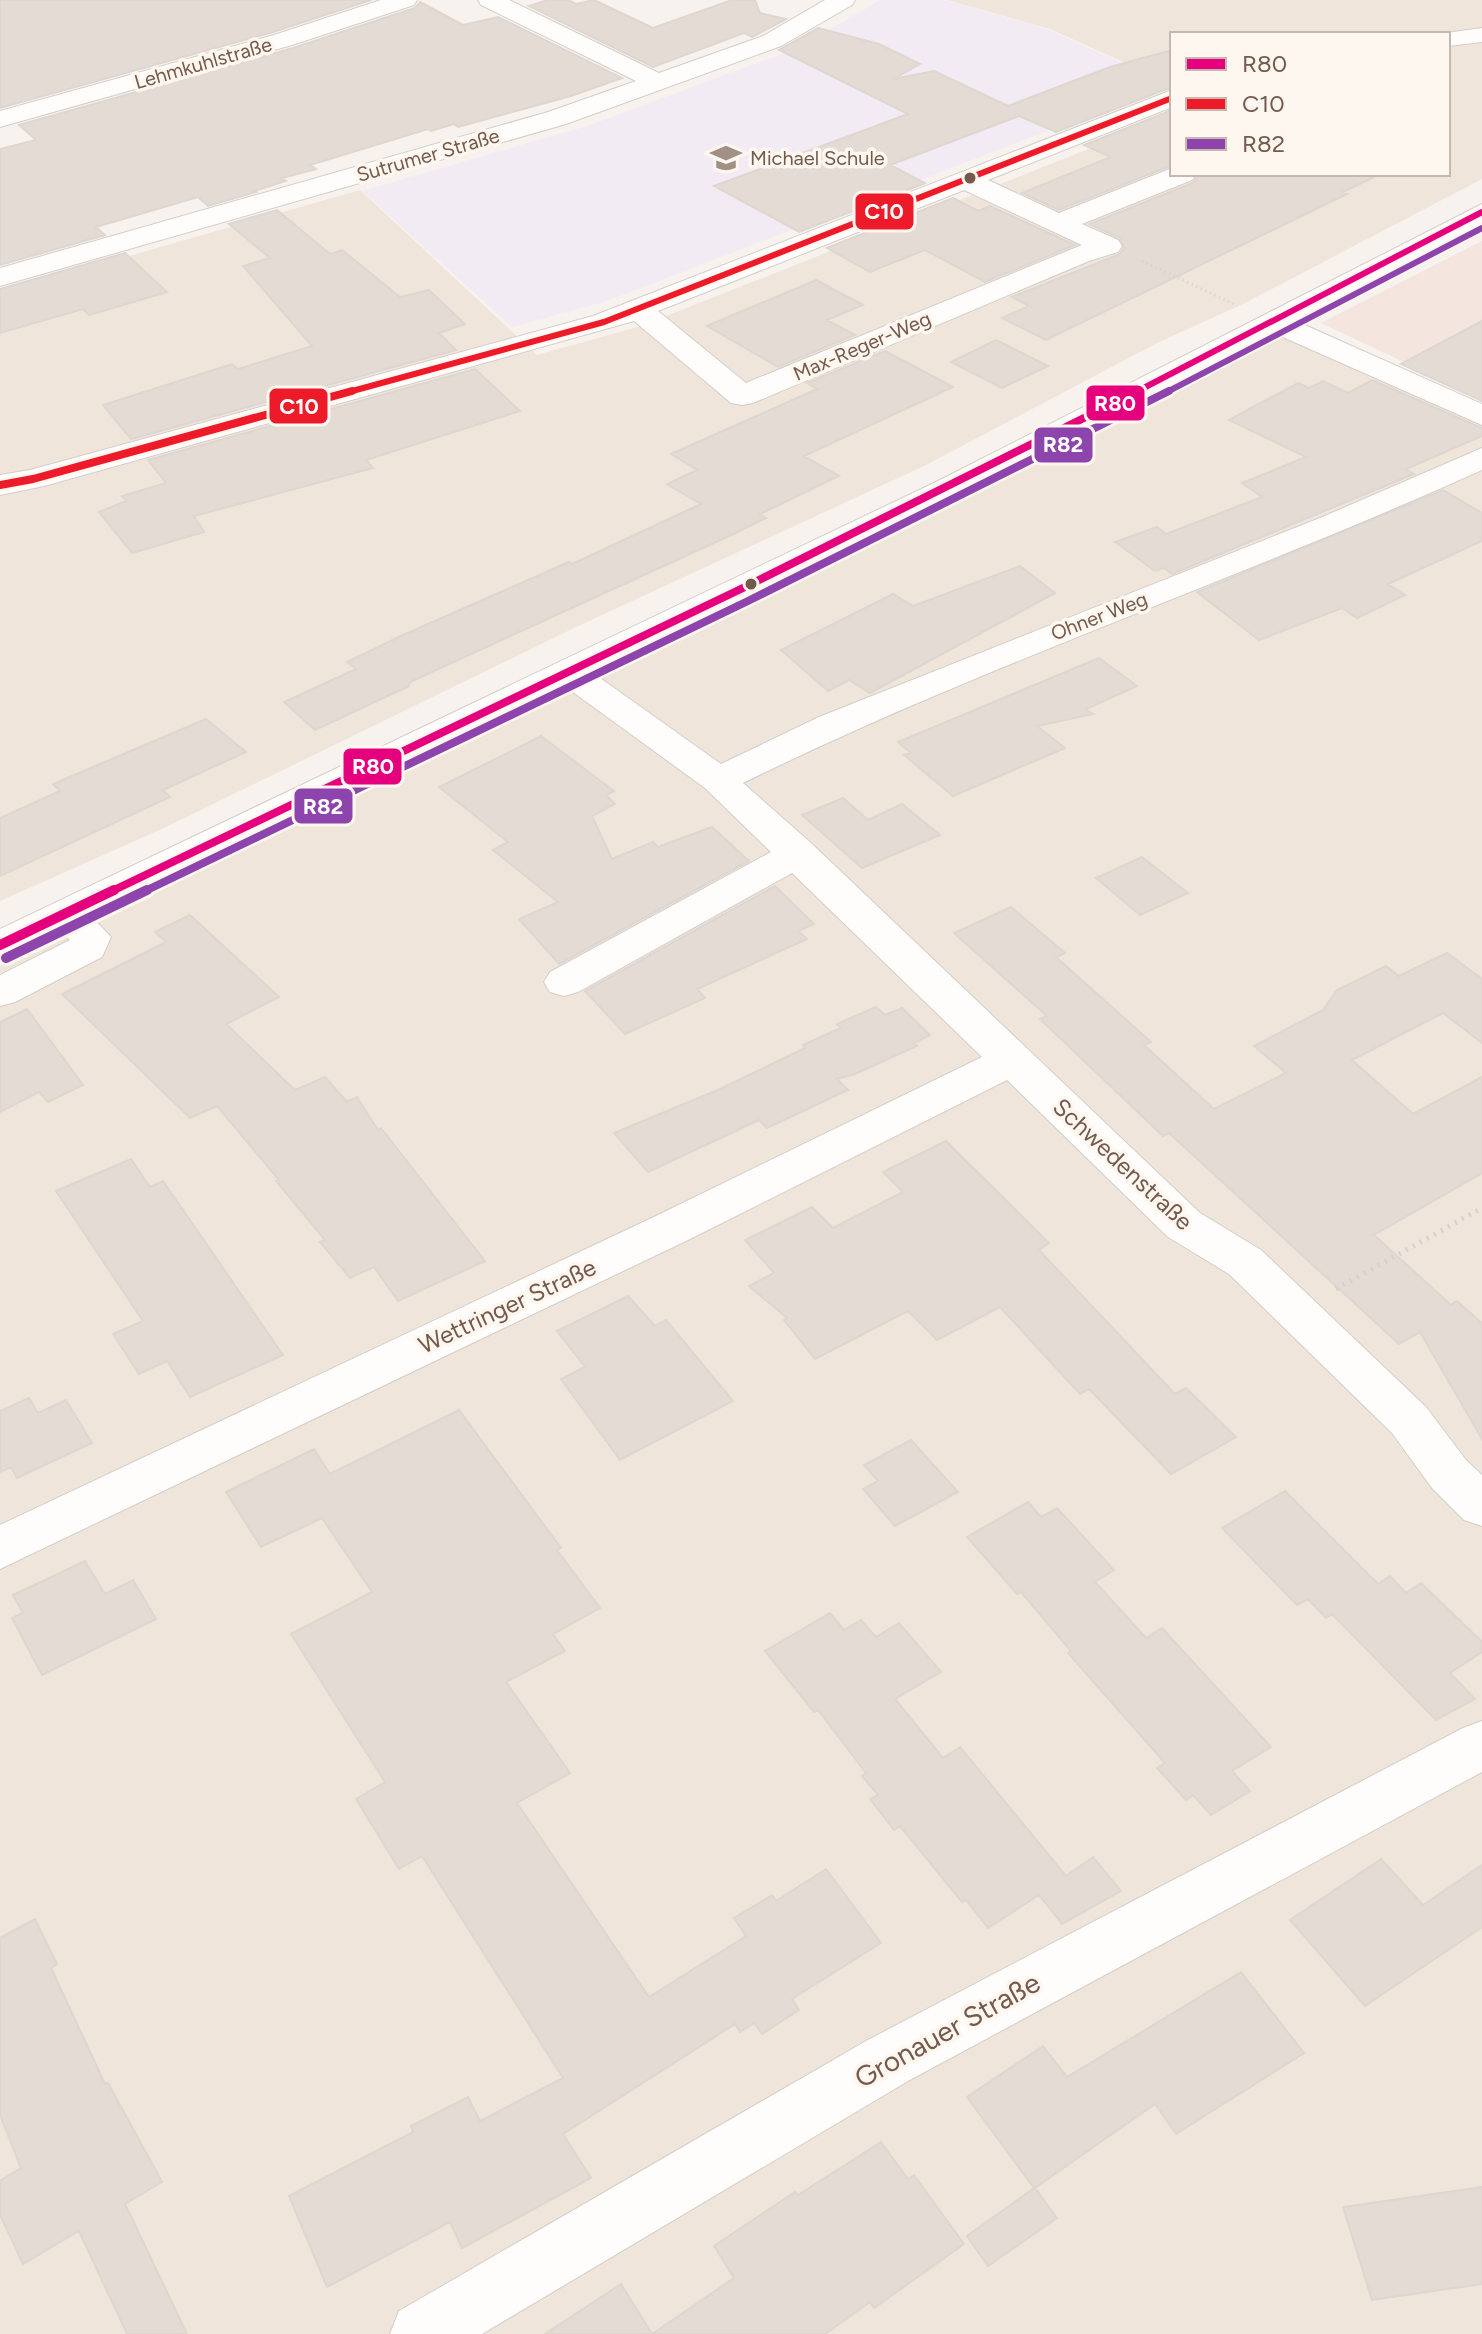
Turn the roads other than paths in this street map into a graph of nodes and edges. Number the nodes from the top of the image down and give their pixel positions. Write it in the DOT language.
graph roads {
  1 [pos="405,0"];
  2 [pos="490,0"];
  3 [pos="843,0"];
  4 [pos="1482,35"];
  5 [pos="1450,39"];
  6 [pos="656,81"];
  7 [pos="1170,99"];
  8 [pos="0,119"];
  9 [pos="1177,176"];
  10 [pos="967,181"];
  11 [pos="1482,212"];
  12 [pos="1059,223"];
  13 [pos="0,277"];
  14 [pos="638,309"];
  15 [pos="1275,323"];
  16 [pos="1482,416"];
  17 [pos="1482,458"];
  18 [pos="0,485"];
  19 [pos="568,672"];
  20 [pos="718,780"];
  21 [pos="798,853"];
  22 [pos="64,914"];
  23 [pos="0,945"];
  24 [pos="564,982"];
  25 [pos="0,992"];
  26 [pos="1012,1060"];
  27 [pos="1482,1506"];
  28 [pos="0,1548"];
  29 [pos="1482,1745"];
  30 [pos="422,2334"];
  1 -- 8 [label="street, Lehmkuhlstraße"];
  2 -- 6 [label="street"];
  3 -- 6 [label="street, Sutrumer Straße"];
  4 -- 5 [label="street"];
  6 -- 13 [label="street, Sutrumer Straße"];
  7 -- 10 [label="street"];
  9 -- 12 [label="street"];
  10 -- 12 [label="street"];
  10 -- 14 [label="street"];
  11 -- 15 [label="street"];
  12 -- 14 [label="street, Max-Reger-Weg"];
  14 -- 18 [label="street"];
  15 -- 16 [label="street"];
  15 -- 19 [label="street"];
  17 -- 20 [label="street, Ohner Weg"];
  19 -- 20 [label="street, Schwedenstraße"];
  19 -- 22 [label="street"];
  20 -- 21 [label="street, Schwedenstraße"];
  21 -- 24 [label="street"];
  21 -- 26 [label="street, Schwedenstraße"];
  22 -- 23 [label="street"];
  22 -- 25 [label="street"];
  26 -- 27 [label="street, Schwedenstraße"];
  26 -- 28 [label="street, Wettringer Straße"];
  29 -- 30 [label="street, Gronauer Straße"];
}
